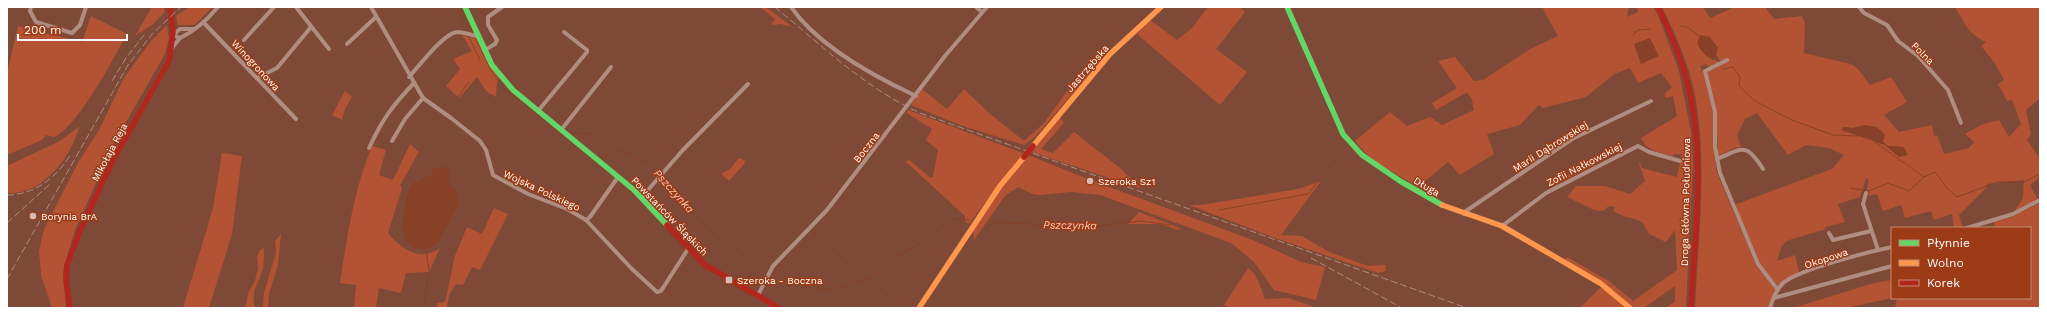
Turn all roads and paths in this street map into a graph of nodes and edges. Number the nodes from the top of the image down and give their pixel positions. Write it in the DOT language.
graph roads {
  1 [pos="31,7"];
  2 [pos="86,7"];
  3 [pos="170,7"];
  4 [pos="218,7"];
  5 [pos="274,7"];
  6 [pos="296,7"];
  7 [pos="371,7"];
  8 [pos="465,7"];
  9 [pos="502,7"];
  10 [pos="790,7"];
  11 [pos="976,7"];
  12 [pos="986,7"];
  13 [pos="1161,7"];
  14 [pos="1287,7"];
  15 [pos="1658,7"];
  16 [pos="1859,7"];
  17 [pos="982,12"];
  18 [pos="376,17"];
  19 [pos="204,23"];
  20 [pos="172,24"];
  21 [pos="311,27"];
  22 [pos="180,29"];
  23 [pos="195,29"];
  24 [pos="564,32"];
  25 [pos="173,35"];
  26 [pos="479,37"];
  27 [pos="180,38"];
  28 [pos="244,40"];
  29 [pos="347,44"];
  30 [pos="172,48"];
  31 [pos="329,49"];
  32 [pos="485,50"];
  33 [pos="1727,60"];
  34 [pos="611,67"];
  35 [pos="409,77"];
  36 [pos="257,78"];
  37 [pos="414,83"];
  38 [pos="748,84"];
  39 [pos="916,96"];
  40 [pos="423,98"];
  41 [pos="1651,101"];
  42 [pos="538,111"];
  43 [pos="296,119"];
  44 [pos="1961,123"];
  45 [pos="561,130"];
  46 [pos="392,141"];
  47 [pos="369,148"];
  48 [pos="1717,159"];
  49 [pos="1680,161"];
  50 [pos="1763,169"];
  51 [pos="618,177"];
  52 [pos="1866,193"];
  53 [pos="642,198"];
  54 [pos="2040,200"];
  55 [pos="1464,214"];
  56 [pos="586,220"];
  57 [pos="1502,226"];
  58 [pos="1970,227"];
  59 [pos="1871,231"];
  60 [pos="1829,233"];
  61 [pos="1891,247"];
  62 [pos="688,249"];
  63 [pos="1878,250"];
  64 [pos="1891,266"];
  65 [pos="1778,290"];
  66 [pos="758,295"];
  67 [pos="1774,298"];
  68 [pos="70,308"];
  69 [pos="779,308"];
  70 [pos="919,308"];
  71 [pos="1630,308"];
  72 [pos="1691,308"];
  73 [pos="1770,308"];
  1 -- 2 [label="street"];
  3 -- 20 [label="street, Mikołaja Reja"];
  4 -- 19 [label="street"];
  5 -- 28 [label="street"];
  6 -- 21 [label="street"];
  7 -- 18 [label="street, Wojska Polskiego"];
  8 -- 26 [label="street, Powstańców Śląskich"];
  9 -- 32 [label="street"];
  10 -- 39 [label="street"];
  11 -- 17 [label="street"];
  12 -- 17 [label="street, Boczna"];
  13 -- 70 [label="street, Jastrzębska, bridge"];
  14 -- 55 [label="street, Długa"];
  15 -- 72 [label="street, Droga Główna Południowa"];
  16 -- 44 [label="street, Polna"];
  17 -- 39 [label="street, Boczna"];
  18 -- 29 [label="street"];
  18 -- 35 [label="street, Wojska Polskiego"];
  19 -- 23 [label="street"];
  19 -- 36 [label="street, Winogronowa"];
  20 -- 22 [label="street"];
  20 -- 25 [label="street, Mikołaja Reja"];
  21 -- 31 [label="street"];
  21 -- 36 [label="street"];
  22 -- 23 [label="street"];
  22 -- 25 [label="street"];
  23 -- 27 [label="street"];
  24 -- 42 [label="street"];
  25 -- 27 [label="street"];
  25 -- 30 [label="street, Mikołaja Reja"];
  26 -- 32 [label="street, Powstańców Śląskich"];
  26 -- 35 [label="street"];
  27 -- 30 [label="street"];
  30 -- 68 [label="street, Mikołaja Reja"];
  32 -- 42 [label="street, Powstańców Śląskich"];
  33 -- 48 [label="street"];
  34 -- 45 [label="street"];
  35 -- 37 [label="street, Wojska Polskiego"];
  36 -- 43 [label="street, Winogronowa"];
  37 -- 40 [label="street, Wojska Polskiego"];
  37 -- 47 [label="street"];
  38 -- 53 [label="street"];
  39 -- 66 [label="street, Boczna"];
  40 -- 46 [label="street"];
  40 -- 56 [label="street, Wojska Polskiego"];
  41 -- 55 [label="street, Marii Dąbrowskiej"];
  42 -- 45 [label="street, Powstańców Śląskich"];
  45 -- 51 [label="street, Powstańców Śląskich"];
  48 -- 50 [label="street"];
  48 -- 65 [label="street"];
  49 -- 57 [label="street, Zofii Nałkowskiej"];
  51 -- 53 [label="street, Powstańców Śląskich"];
  51 -- 56 [label="street"];
  52 -- 59 [label="street"];
  53 -- 62 [label="street, Powstańców Śląskich"];
  54 -- 58 [label="street"];
  55 -- 57 [label="street, Długa"];
  56 -- 62 [label="street, Wojska Polskiego"];
  57 -- 71 [label="street, Długa"];
  59 -- 60 [label="street"];
  59 -- 63 [label="street"];
  61 -- 63 [label="street, Okopowa"];
  62 -- 66 [label="street, Powstańców Śląskich"];
  63 -- 65 [label="street, Okopowa"];
  64 -- 67 [label="street"];
  65 -- 67 [label="street, Okopowa"];
  66 -- 69 [label="street, Powstańców Śląskich"];
  67 -- 73 [label="street, Okopowa"];
}
